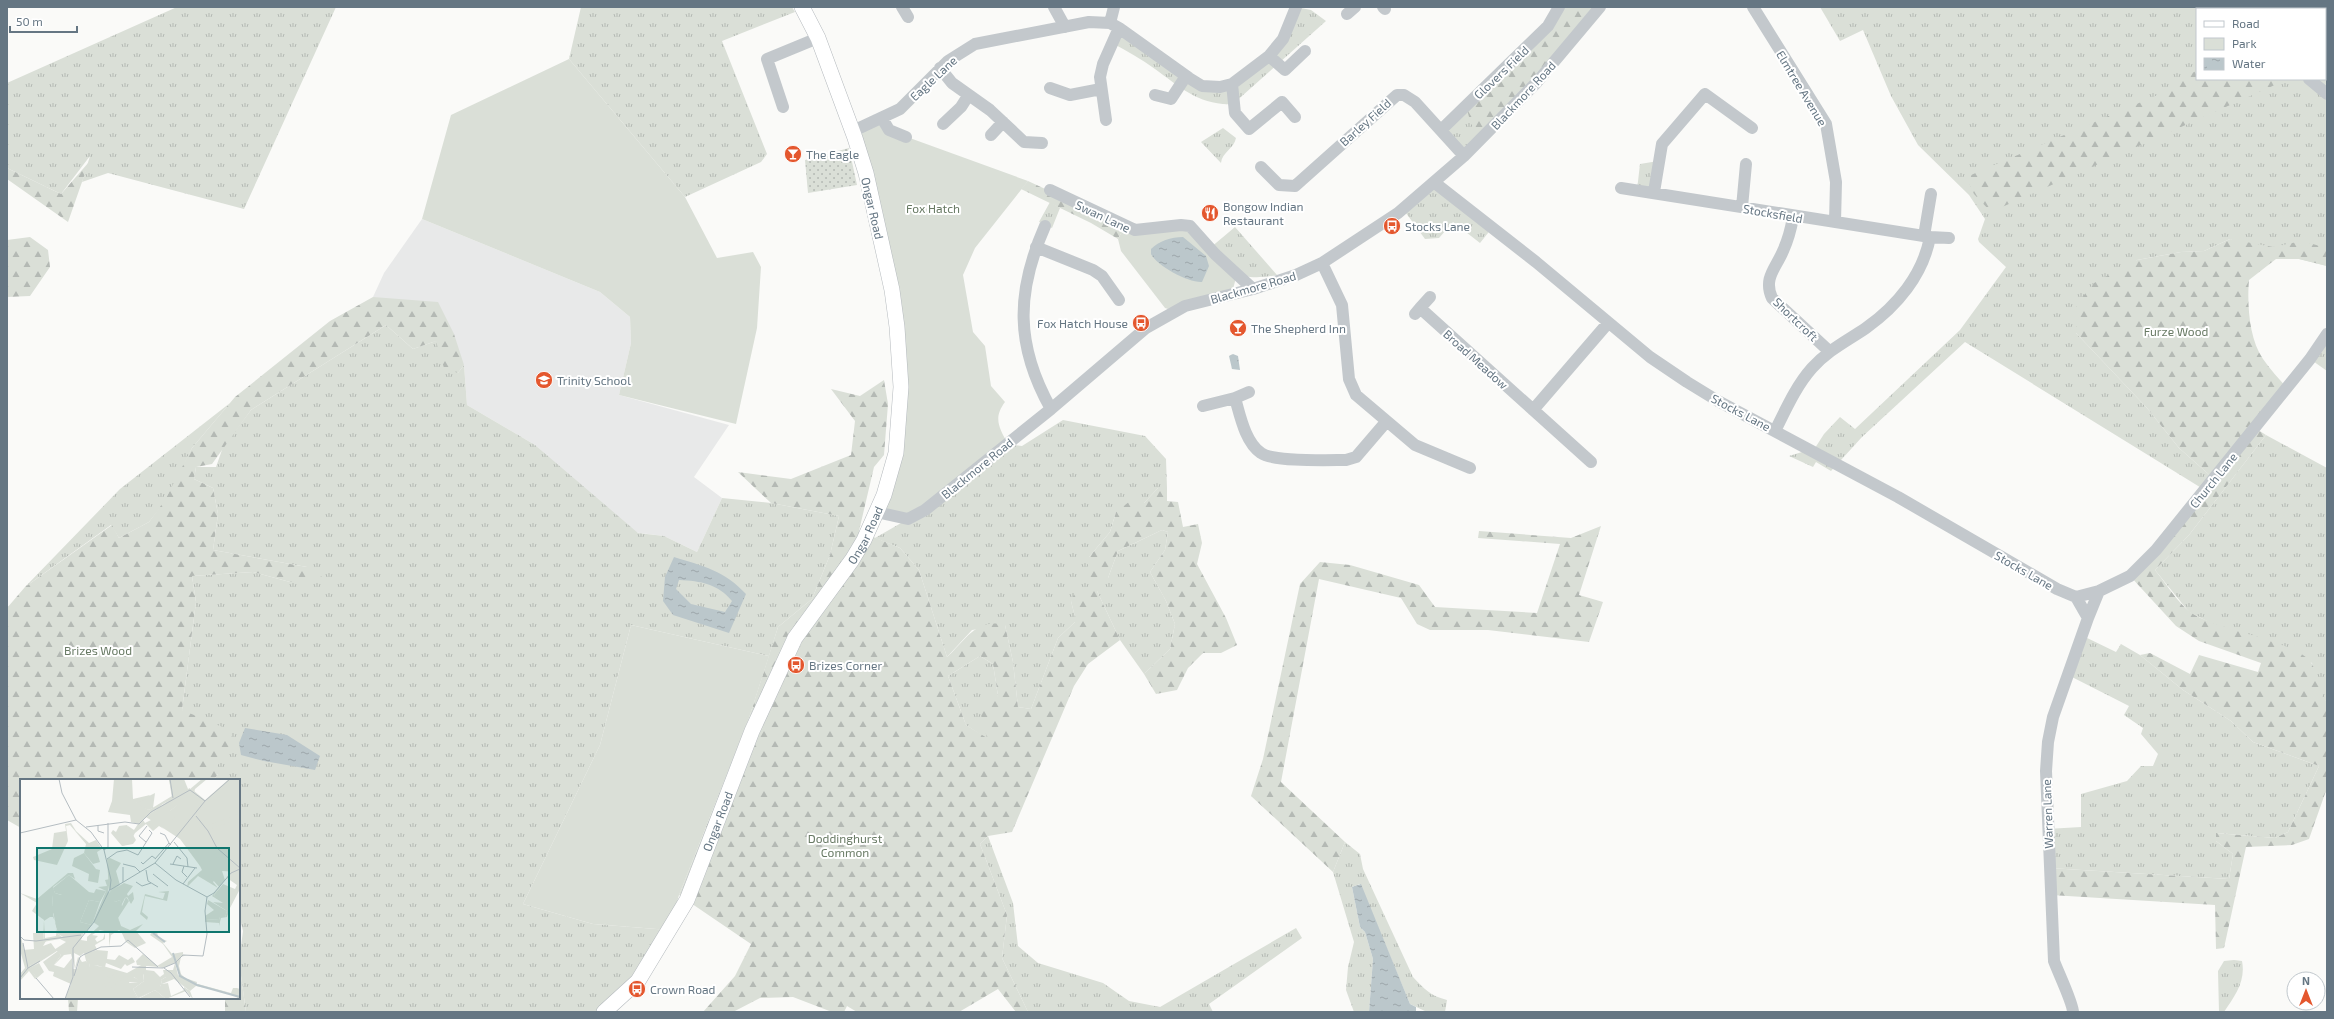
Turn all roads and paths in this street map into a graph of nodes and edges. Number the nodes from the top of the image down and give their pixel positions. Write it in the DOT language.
graph roads {
  1 [pos="802,7"];
  2 [pos="1054,7"];
  3 [pos="1114,7"];
  4 [pos="1296,7"];
  5 [pos="1600,7"];
  6 [pos="1753,7"];
  7 [pos="1556,8"];
  8 [pos="1115,26"];
  9 [pos="1065,27"];
  10 [pos="818,38"];
  11 [pos="1305,51"];
  12 [pos="1269,56"];
  13 [pos="940,68"];
  14 [pos="1182,73"];
  15 [pos="2310,80"];
  16 [pos="1232,84"];
  17 [pos="1050,88"];
  18 [pos="1101,89"];
  19 [pos="2327,94"];
  20 [pos="1155,95"];
  21 [pos="968,96"];
  22 [pos="783,107"];
  23 [pos="1295,117"];
  24 [pos="882,118"];
  25 [pos="1106,120"];
  26 [pos="1003,122"];
  27 [pos="943,124"];
  28 [pos="1752,128"];
  29 [pos="1441,130"];
  30 [pos="853,131"];
  31 [pos="991,135"];
  32 [pos="906,137"];
  33 [pos="1042,144"];
  34 [pos="1464,156"];
  35 [pos="1746,164"];
  36 [pos="1261,168"];
  37 [pos="1435,183"];
  38 [pos="1622,188"];
  39 [pos="1050,190"];
  40 [pos="1654,192"];
  41 [pos="1931,194"];
  42 [pos="1742,208"];
  43 [pos="1793,217"];
  44 [pos="1835,222"];
  45 [pos="1045,226"];
  46 [pos="1927,237"];
  47 [pos="1949,238"];
  48 [pos="1036,247"];
  49 [pos="1322,263"];
  50 [pos="1253,289"];
  51 [pos="1430,297"];
  52 [pos="1119,300"];
  53 [pos="1608,323"];
  54 [pos="2327,334"];
  55 [pos="1829,352"];
  56 [pos="1249,392"];
  57 [pos="1235,398"];
  58 [pos="1203,406"];
  59 [pos="1051,409"];
  60 [pos="1533,410"];
  61 [pos="1386,422"];
  62 [pos="1775,431"];
  63 [pos="1591,462"];
  64 [pos="1470,468"];
  65 [pos="876,512"];
  66 [pos="2099,591"];
  67 [pos="2076,597"];
  68 [pos="2088,618"];
  69 [pos="604,1012"];
  70 [pos="2073,1012"];
  1 -- 10 [label="main road, Ongar Road"];
  2 -- 9 [label="street"];
  3 -- 8 [label="street"];
  4 -- 12 [label="street"];
  5 -- 34 [label="street, Blackmore Road"];
  6 -- 44 [label="street, Elmtree Avenue"];
  7 -- 29 [label="street, Glovers Field"];
  8 -- 9 [label="street, Eagle Lane"];
  8 -- 14 [label="street"];
  8 -- 18 [label="street"];
  9 -- 13 [label="street, Eagle Lane"];
  10 -- 22 [label="street"];
  10 -- 30 [label="main road, Ongar Road"];
  11 -- 12 [label="street"];
  12 -- 16 [label="street"];
  13 -- 21 [label="street"];
  13 -- 24 [label="street, Eagle Lane"];
  14 -- 16 [label="street"];
  14 -- 20 [label="street"];
  15 -- 19 [label="street"];
  16 -- 23 [label="street"];
  17 -- 18 [label="street"];
  18 -- 25 [label="street"];
  21 -- 26 [label="street"];
  21 -- 27 [label="street"];
  24 -- 30 [label="street, Eagle Lane"];
  24 -- 32 [label="street"];
  26 -- 31 [label="street"];
  26 -- 33 [label="street"];
  28 -- 40 [label="street"];
  29 -- 34 [label="street, Barley Field"];
  29 -- 36 [label="street, Barley Field"];
  30 -- 65 [label="main road, Ongar Road"];
  34 -- 37 [label="street, Blackmore Road"];
  35 -- 42 [label="street"];
  37 -- 49 [label="street, Blackmore Road"];
  37 -- 53 [label="street, Stocks Lane"];
  38 -- 40 [label="street, Stocksfield"];
  39 -- 50 [label="street, Swan Lane"];
  40 -- 42 [label="street, Stocksfield"];
  41 -- 46 [label="street"];
  42 -- 43 [label="street, Stocksfield"];
  43 -- 44 [label="street, Stocksfield"];
  43 -- 55 [label="street, Shortcroft"];
  44 -- 46 [label="street, Stocksfield"];
  45 -- 48 [label="street"];
  46 -- 47 [label="street, Stocksfield"];
  46 -- 55 [label="street, Shortcroft"];
  48 -- 52 [label="street"];
  48 -- 59 [label="street"];
  49 -- 50 [label="street, Blackmore Road"];
  49 -- 61 [label="street"];
  50 -- 59 [label="street, Blackmore Road"];
  51 -- 60 [label="street, Broad Meadow"];
  53 -- 60 [label="street"];
  53 -- 62 [label="street, Stocks Lane"];
  54 -- 66 [label="street, Church Lane"];
  55 -- 62 [label="street, Shortcroft"];
  56 -- 57 [label="street"];
  57 -- 58 [label="street"];
  57 -- 61 [label="street"];
  59 -- 65 [label="street, Blackmore Road"];
  60 -- 63 [label="street, Broad Meadow"];
  61 -- 64 [label="street"];
  62 -- 67 [label="street, Stocks Lane"];
  65 -- 69 [label="main road, Ongar Road"];
  66 -- 67 [label="street, Church Lane"];
  66 -- 68 [label="street, Warren Lane"];
  67 -- 68 [label="street"];
  68 -- 70 [label="street, Warren Lane"];
}
